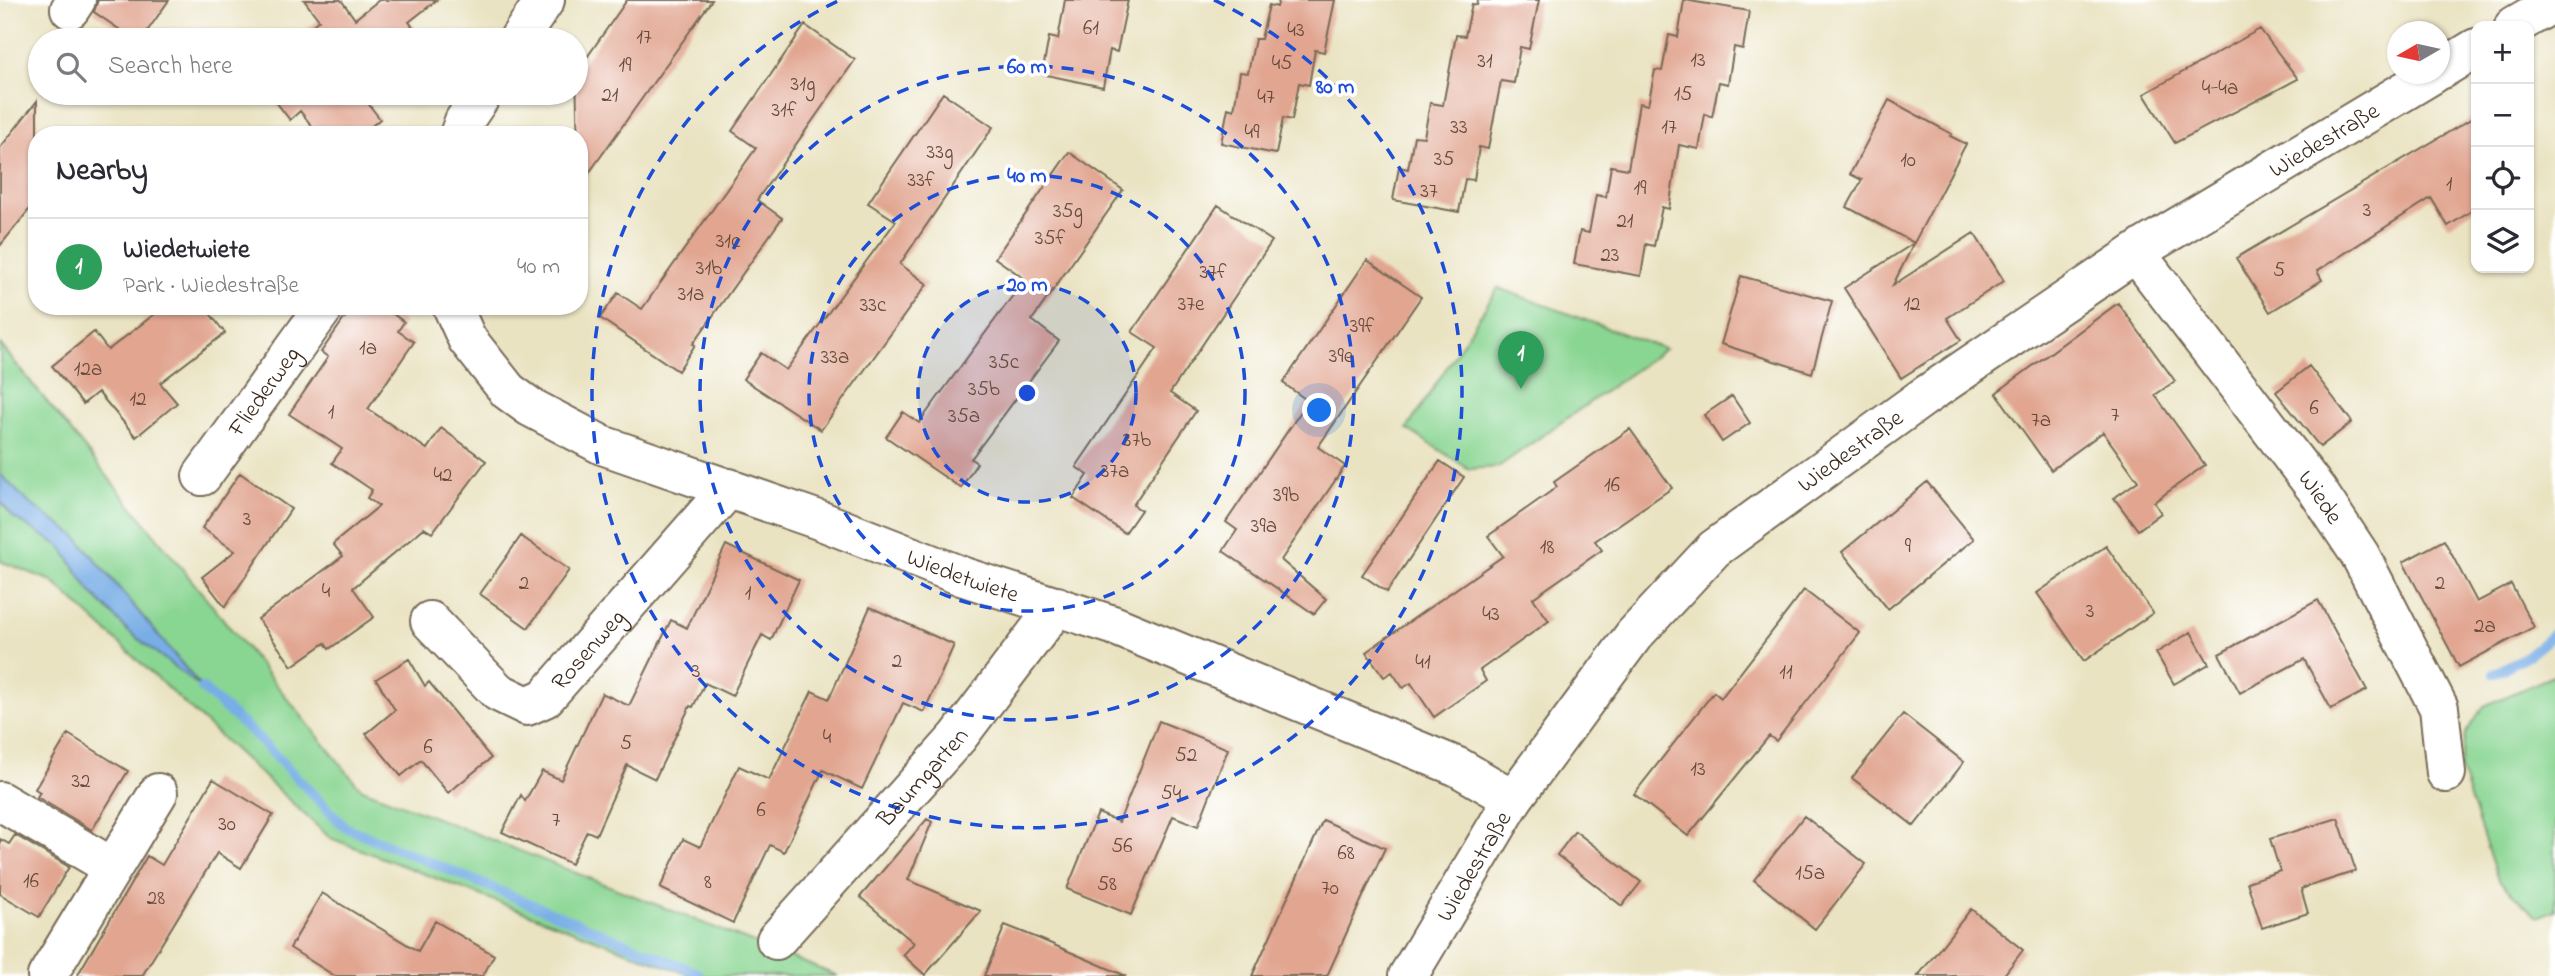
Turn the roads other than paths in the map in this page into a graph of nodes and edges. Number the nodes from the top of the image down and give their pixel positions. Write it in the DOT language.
graph roads {
  1 [pos="545,0"];
  2 [pos="2555,2"];
  3 [pos="2523,21"];
  4 [pos="526,28"];
  5 [pos="2471,51"];
  6 [pos="2450,64"];
  7 [pos="2416,84"];
  8 [pos="2136,253"];
  9 [pos="318,315"];
  10 [pos="456,315"];
  11 [pos="202,476"];
  12 [pos="729,488"];
  13 [pos="1057,606"];
  14 [pos="430,621"];
  15 [pos="2446,773"];
  16 [pos="158,793"];
  17 [pos="1513,799"];
  18 [pos="0,801"];
  19 [pos="112,867"];
  20 [pos="776,940"];
  21 [pos="47,976"];
  22 [pos="1408,976"];
  1 -- 4 [label="street"];
  2 -- 3 [label="street"];
  5 -- 6 [label="street"];
  7 -- 8 [label="street, Wiedestraße"];
  8 -- 15 [label="street, Wiede"];
  8 -- 17 [label="street, Wiedestraße"];
  9 -- 11 [label="street, Fliederweg"];
  10 -- 12 [label="street, Wiedetwiete"];
  12 -- 13 [label="street, Wiedetwiete"];
  12 -- 14 [label="street, Rosenweg"];
  13 -- 17 [label="street, Wiedetwiete"];
  13 -- 20 [label="street, Baumgarten"];
  16 -- 19 [label="street"];
  17 -- 22 [label="street, Wiedestraße"];
  18 -- 19 [label="street"];
  19 -- 21 [label="street"];
}
